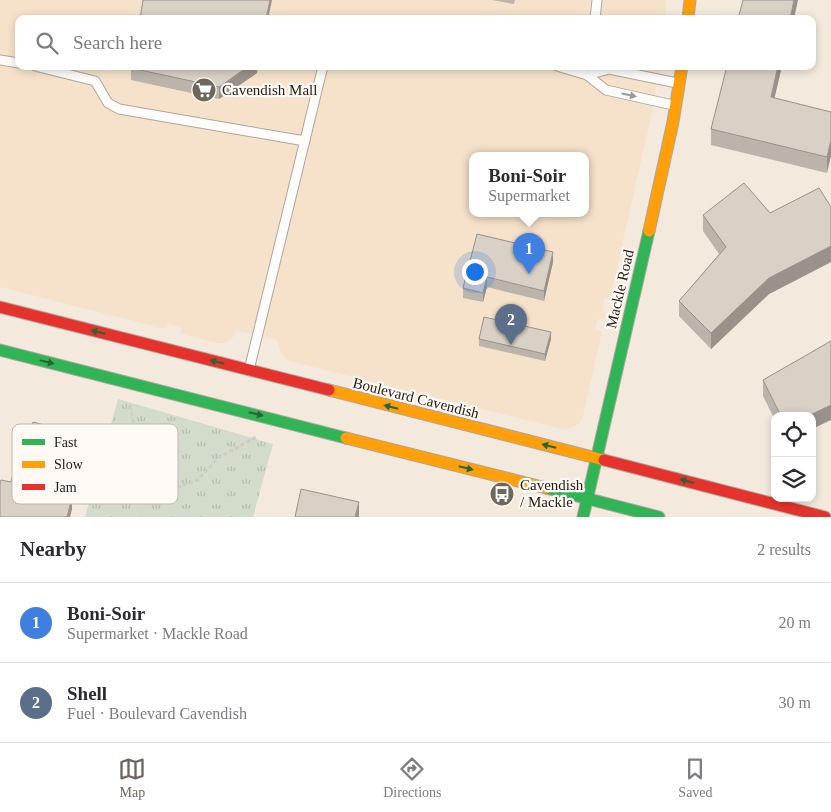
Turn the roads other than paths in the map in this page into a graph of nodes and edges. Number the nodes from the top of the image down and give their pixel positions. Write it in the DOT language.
graph roads {
  1 [pos="597,0"];
  2 [pos="690,0"];
  3 [pos="595,15"];
  4 [pos="688,15"];
  5 [pos="0,60"];
  6 [pos="15,62"];
  7 [pos="51,70"];
  8 [pos="322,70"];
  9 [pos="614,70"];
  10 [pos="682,70"];
  11 [pos="587,71"];
  12 [pos="680,83"];
  13 [pos="676,105"];
  14 [pos="305,141"];
  15 [pos="0,307"];
  16 [pos="0,350"];
  17 [pos="249,370"];
  18 [pos="596,458"];
  19 [pos="587,498"];
  20 [pos="583,517"];
  21 [pos="659,517"];
  22 [pos="825,517"];
  1 -- 3 [label="lane"];
  2 -- 4 [label="main road"];
  5 -- 6 [label="lane"];
  7 -- 14 [label="lane"];
  8 -- 14 [label="lane"];
  9 -- 12 [label="lane"];
  10 -- 12 [label="main road, Mackle Road"];
  11 -- 13 [label="lane, one-way"];
  12 -- 13 [label="main road, Mackle Road"];
  13 -- 18 [label="main road, Mackle Road"];
  14 -- 17 [label="lane"];
  17 -- 15 [label="main road, Boulevard Cavendish, one-way"];
  16 -- 19 [label="main road, one-way"];
  18 -- 17 [label="main road, Boulevard Cavendish, one-way"];
  18 -- 19 [label="main road, Mackle Road"];
  22 -- 18 [label="main road, Boulevard Cavendish, one-way"];
  19 -- 20 [label="main road, Mackle Road"];
  19 -- 21 [label="main road"];
}
